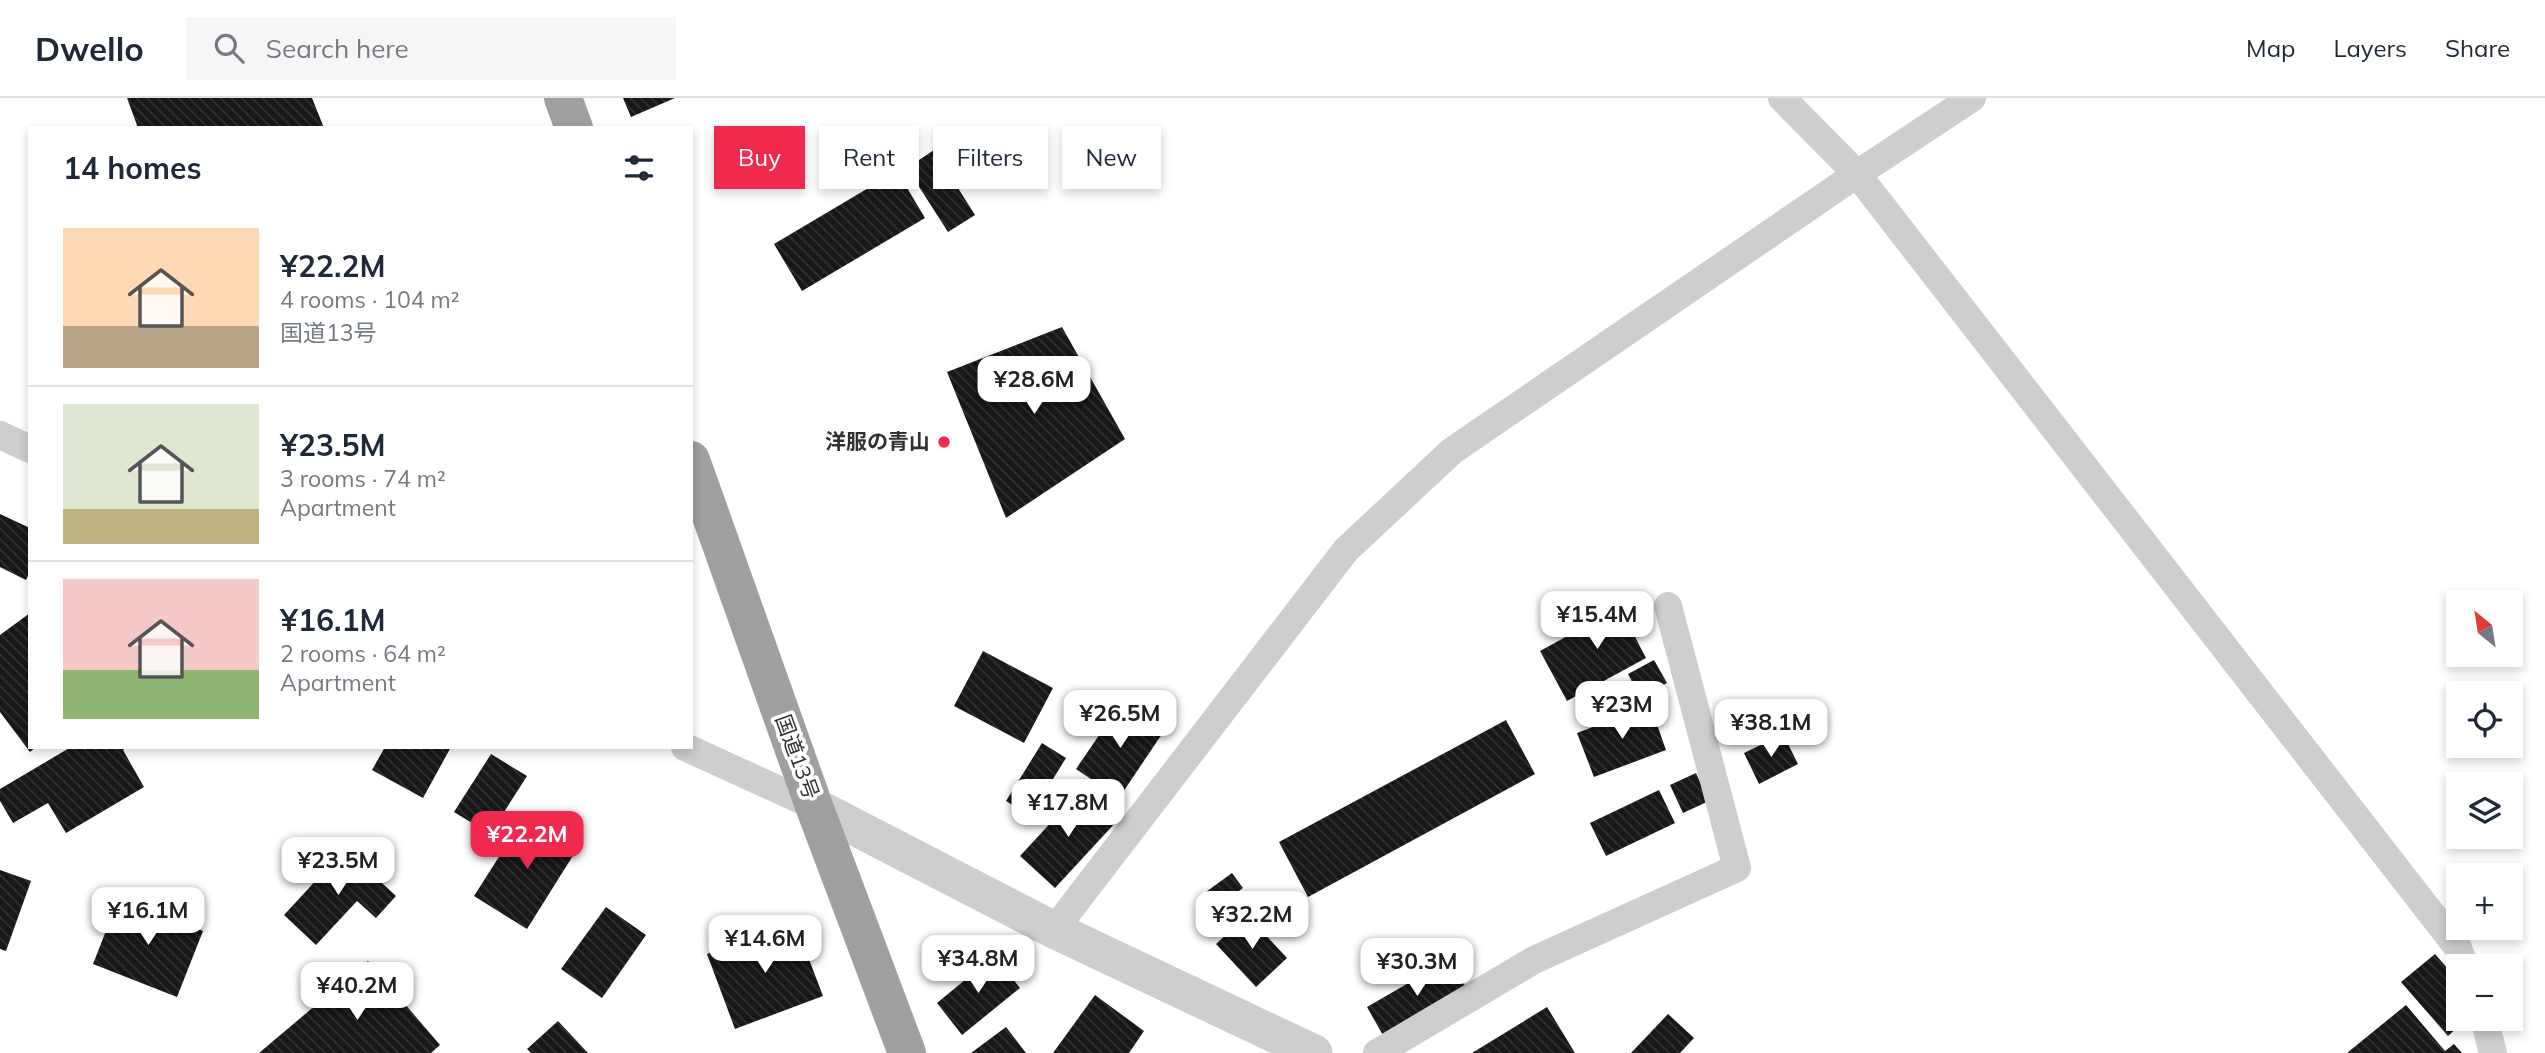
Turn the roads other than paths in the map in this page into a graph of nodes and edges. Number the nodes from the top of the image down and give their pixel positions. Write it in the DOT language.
graph roads {
  1 [pos="563,98"];
  2 [pos="1782,98"];
  3 [pos="1972,98"];
  4 [pos="573,126"];
  5 [pos="1857,174"];
  6 [pos="0,435"];
  7 [pos="28,448"];
  8 [pos="693,466"];
  9 [pos="1668,606"];
  10 [pos="689,749"];
  11 [pos="814,806"];
  12 [pos="1054,930"];
  13 [pos="2460,954"];
  14 [pos="2487,1031"];
  15 [pos="907,1053"];
  16 [pos="1314,1053"];
  17 [pos="1377,1053"];
  18 [pos="2493,1053"];
  1 -- 4 [label="highway"];
  2 -- 5 [label="street"];
  3 -- 5 [label="street"];
  5 -- 12 [label="street"];
  5 -- 13 [label="street"];
  6 -- 7 [label="street"];
  8 -- 11 [label="highway, 国道13号"];
  9 -- 17 [label="street"];
  10 -- 11 [label="street"];
  11 -- 12 [label="street"];
  11 -- 15 [label="highway, 国道13号"];
  12 -- 16 [label="street"];
  14 -- 18 [label="street"];
}
